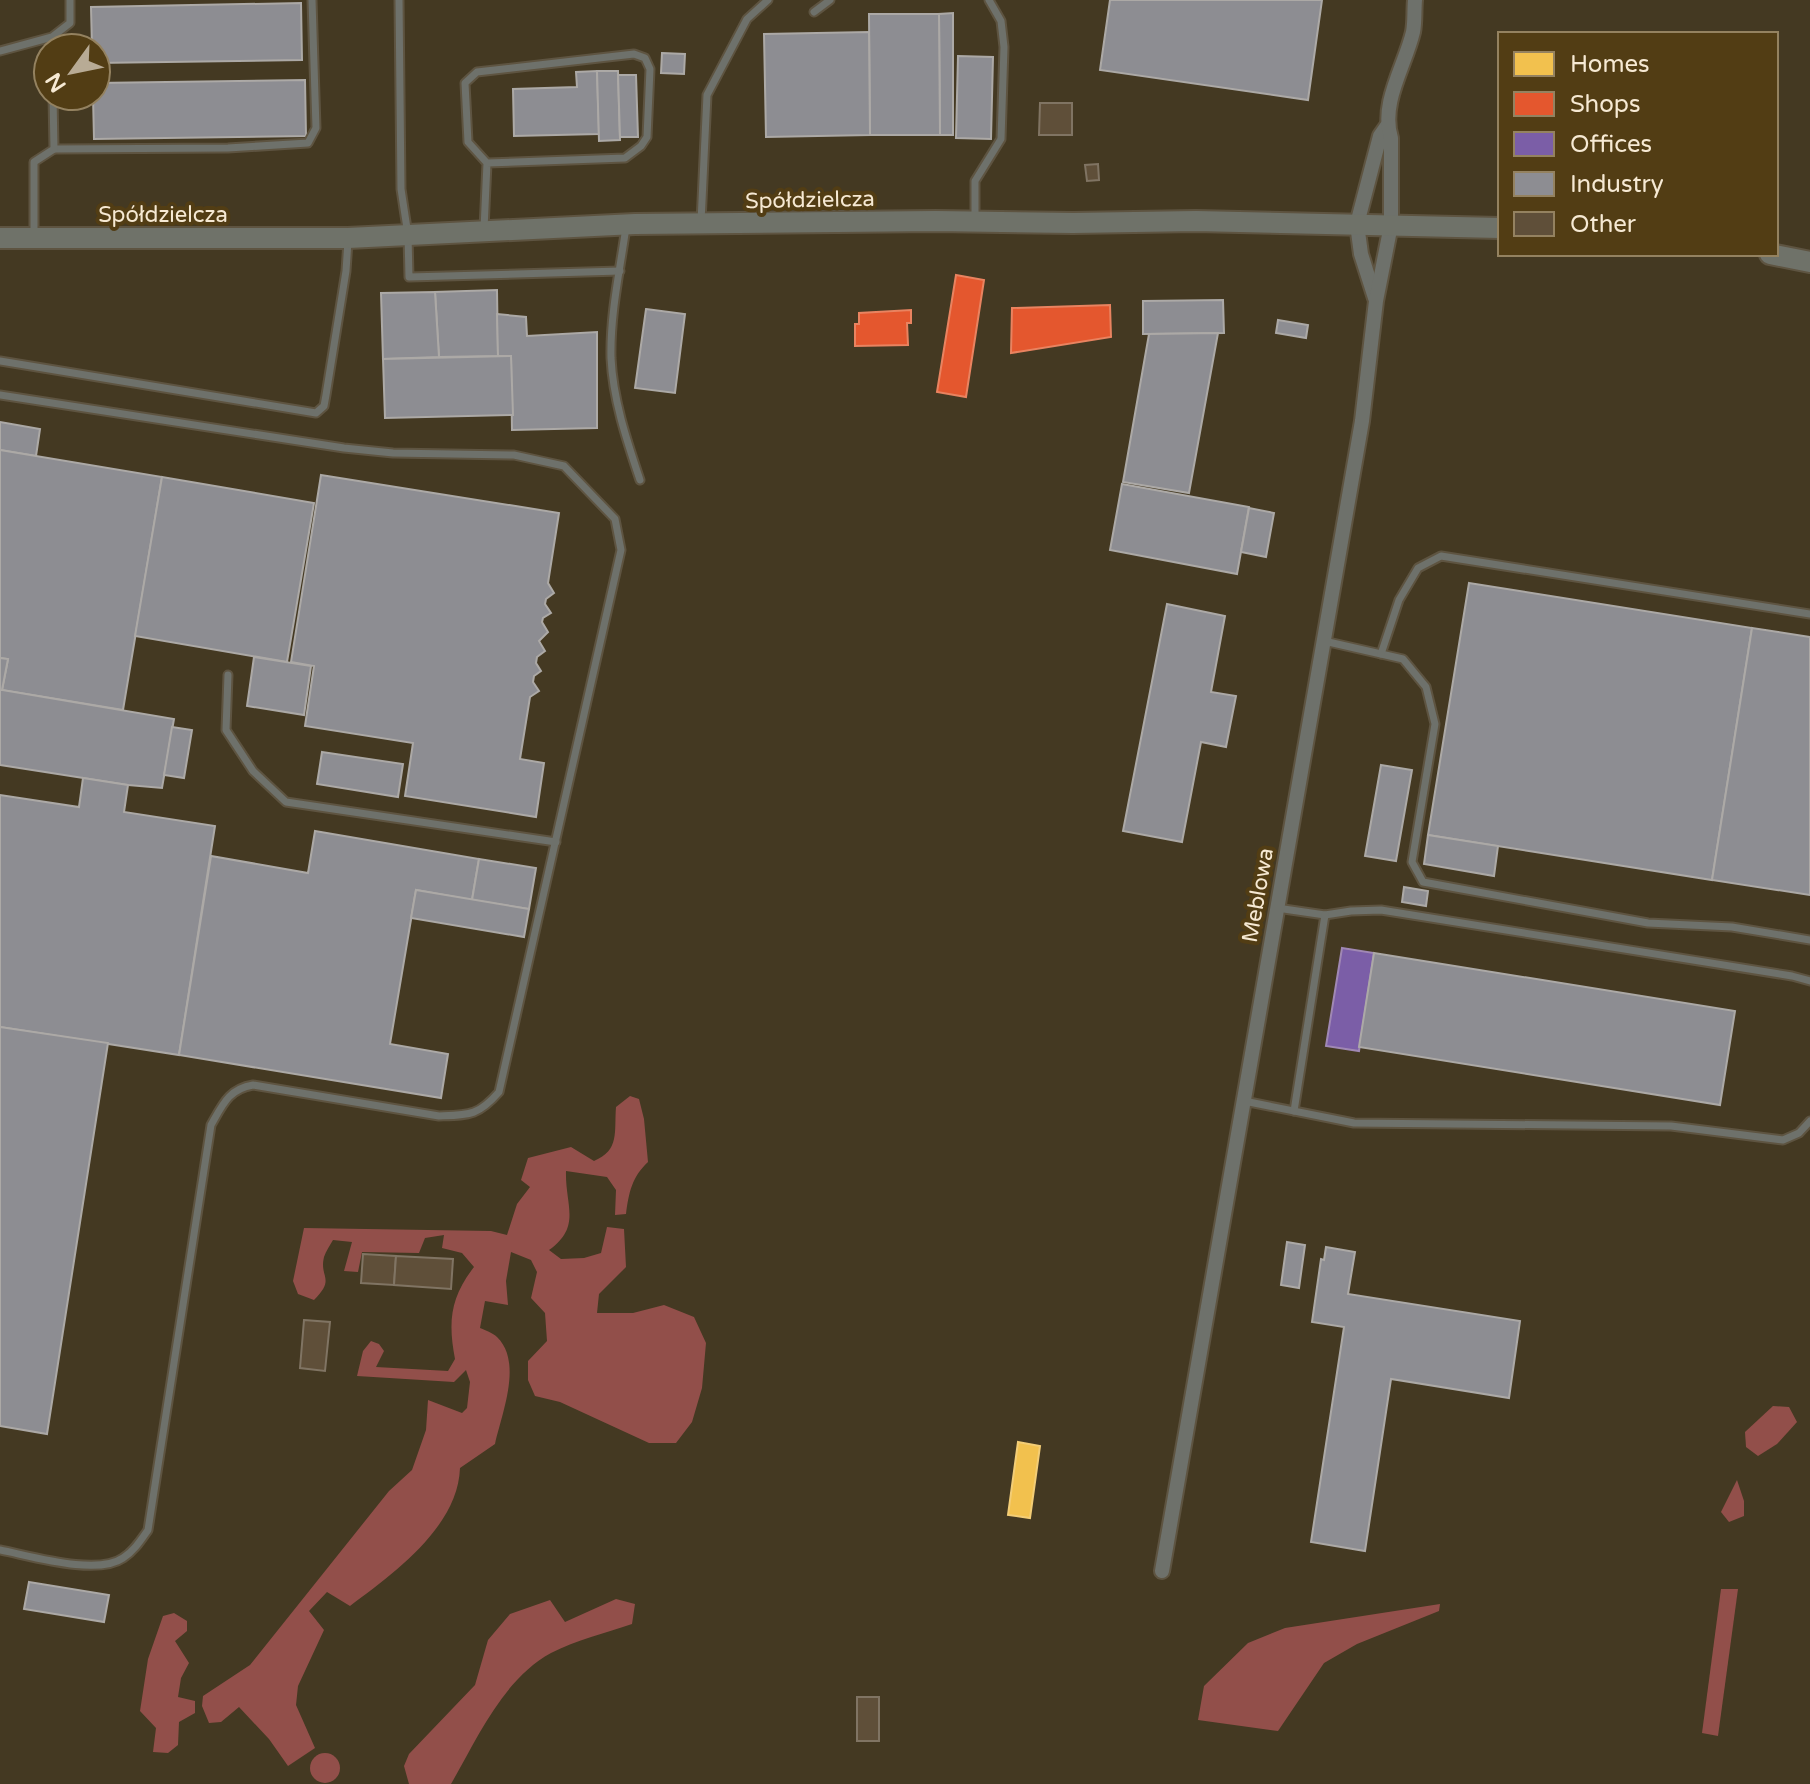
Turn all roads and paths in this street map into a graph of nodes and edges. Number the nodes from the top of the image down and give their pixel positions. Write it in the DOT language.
graph roads {
  1 [pos="70,0"];
  2 [pos="312,0"];
  3 [pos="399,0"];
  4 [pos="768,0"];
  5 [pos="830,0"];
  6 [pos="989,0"];
  7 [pos="1415,0"];
  8 [pos="814,12"];
  9 [pos="58,32"];
  10 [pos="32,42"];
  11 [pos="0,51"];
  12 [pos="53,112"];
  13 [pos="1387,126"];
  14 [pos="54,149"];
  15 [pos="487,163"];
  16 [pos="975,222"];
  17 [pos="626,224"];
  18 [pos="700,224"];
  19 [pos="1357,224"];
  20 [pos="1391,225"];
  21 [pos="1498,228"];
  22 [pos="484,231"];
  23 [pos="408,235"];
  24 [pos="0,238"];
  25 [pos="35,238"];
  26 [pos="348,238"];
  27 [pos="1778,256"];
  28 [pos="1810,262"];
  29 [pos="620,271"];
  30 [pos="1376,301"];
  31 [pos="0,361"];
  32 [pos="0,395"];
  33 [pos="640,480"];
  34 [pos="1810,614"];
  35 [pos="1324,641"];
  36 [pos="1381,654"];
  37 [pos="228,675"];
  38 [pos="556,842"];
  39 [pos="1277,908"];
  40 [pos="1325,915"];
  41 [pos="1810,940"];
  42 [pos="1810,981"];
  43 [pos="1244,1101"];
  44 [pos="1294,1111"];
  45 [pos="1810,1121"];
  46 [pos="0,1550"];
  47 [pos="1162,1571"];
  1 -- 9 [label="lane"];
  2 -- 14 [label="lane"];
  3 -- 23 [label="lane"];
  4 -- 18 [label="lane"];
  5 -- 8 [label="lane"];
  6 -- 16 [label="lane"];
  7 -- 13 [label="street"];
  10 -- 11 [label="lane"];
  12 -- 14 [label="lane"];
  13 -- 19 [label="street"];
  13 -- 20 [label="street"];
  14 -- 25 [label="lane"];
  15 -- 15 [label="lane"];
  15 -- 22 [label="lane"];
  16 -- 18 [label="street, Spółdzielcza"];
  16 -- 19 [label="street, Spółdzielcza"];
  17 -- 18 [label="street, Spółdzielcza"];
  17 -- 22 [label="street, Spółdzielcza"];
  17 -- 29 [label="lane"];
  19 -- 20 [label="street, Spółdzielcza"];
  19 -- 30 [label="street"];
  20 -- 21 [label="street, Spółdzielcza"];
  20 -- 30 [label="street, Meblowa"];
  22 -- 23 [label="street, Spółdzielcza"];
  23 -- 26 [label="street, Spółdzielcza"];
  23 -- 29 [label="lane"];
  24 -- 25 [label="street, Spółdzielcza"];
  25 -- 26 [label="street, Spółdzielcza"];
  26 -- 31 [label="lane"];
  27 -- 28 [label="street"];
  29 -- 33 [label="lane"];
  30 -- 35 [label="street, Meblowa"];
  32 -- 38 [label="lane"];
  34 -- 36 [label="lane"];
  35 -- 36 [label="lane"];
  35 -- 39 [label="street, Meblowa"];
  36 -- 41 [label="lane"];
  37 -- 38 [label="lane"];
  38 -- 46 [label="lane"];
  39 -- 40 [label="lane"];
  39 -- 43 [label="street, Meblowa"];
  40 -- 42 [label="lane"];
  40 -- 44 [label="lane"];
  43 -- 44 [label="lane"];
  43 -- 47 [label="street, Meblowa"];
  44 -- 45 [label="lane"];
}
